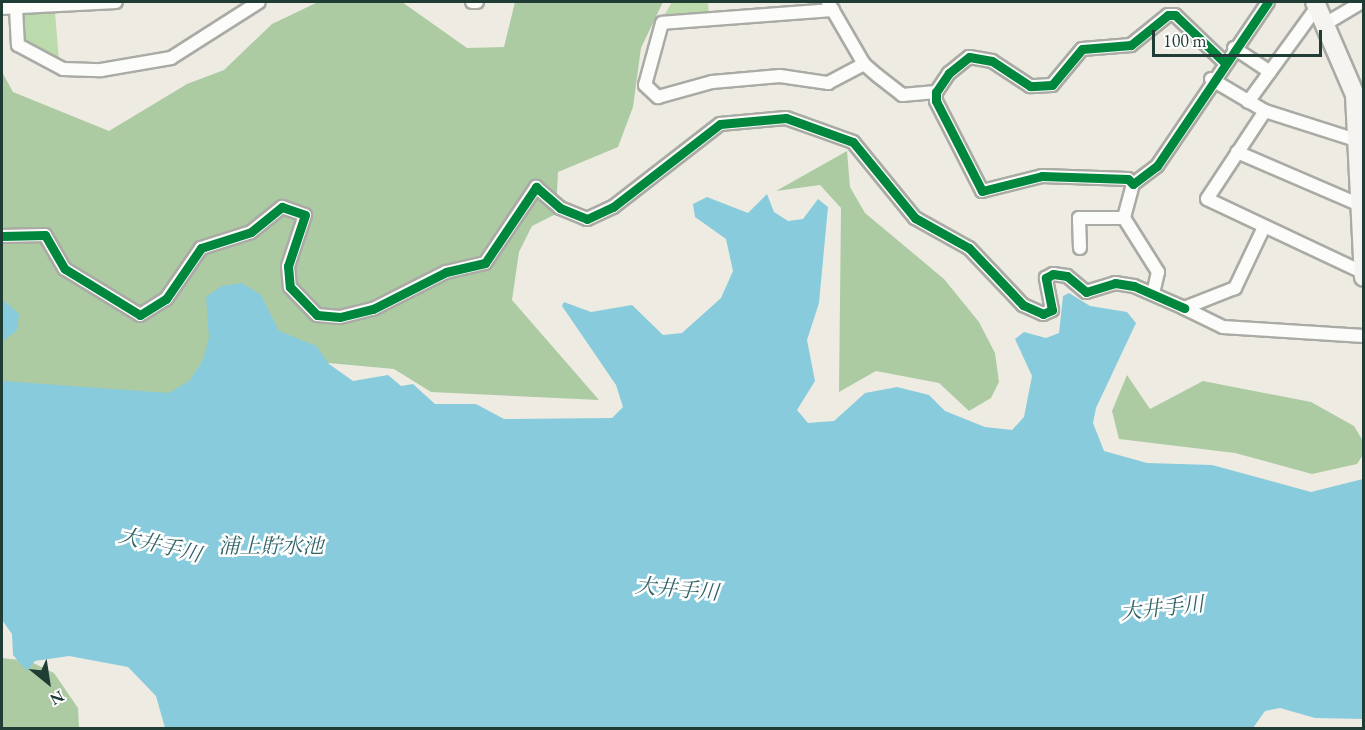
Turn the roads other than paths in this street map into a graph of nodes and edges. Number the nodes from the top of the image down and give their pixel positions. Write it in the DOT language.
graph roads {
  1 [pos="116,2"];
  2 [pos="259,2"];
  3 [pos="472,2"];
  4 [pos="477,2"];
  5 [pos="1267,2"];
  6 [pos="1362,2"];
  7 [pos="1316,4"];
  8 [pos="830,6"];
  9 [pos="2,8"];
  10 [pos="16,8"];
  11 [pos="1324,24"];
  12 [pos="1234,48"];
  13 [pos="1223,61"];
  14 [pos="864,64"];
  15 [pos="1270,72"];
  16 [pos="1211,79"];
  17 [pos="936,92"];
  18 [pos="1359,93"];
  19 [pos="1248,102"];
  20 [pos="1264,111"];
  21 [pos="1362,142"];
  22 [pos="1237,152"];
  23 [pos="1132,184"];
  24 [pos="1360,205"];
  25 [pos="1124,218"];
  26 [pos="1264,226"];
  27 [pos="2,236"];
  28 [pos="1361,241"];
  29 [pos="1080,248"];
  30 [pos="1363,274"];
  31 [pos="1153,293"];
  32 [pos="1184,308"];
  33 [pos="1364,336"];
  1 -- 10 [label="street"];
  2 -- 10 [label="street"];
  3 -- 4 [label="street"];
  5 -- 12 [label="street"];
  6 -- 11 [label="street"];
  7 -- 11 [label="street"];
  7 -- 15 [label="street"];
  8 -- 14 [label="street"];
  8 -- 14 [label="street"];
  9 -- 10 [label="street"];
  11 -- 18 [label="street"];
  12 -- 13 [label="street"];
  12 -- 15 [label="street"];
  13 -- 16 [label="street"];
  13 -- 17 [label="street"];
  14 -- 17 [label="street"];
  15 -- 19 [label="street"];
  16 -- 19 [label="street"];
  16 -- 23 [label="street"];
  17 -- 23 [label="street"];
  18 -- 21 [label="street"];
  19 -- 20 [label="street"];
  20 -- 21 [label="street"];
  20 -- 22 [label="street"];
  21 -- 24 [label="street"];
  22 -- 24 [label="street"];
  22 -- 26 [label="street"];
  23 -- 25 [label="street"];
  24 -- 28 [label="street"];
  25 -- 29 [label="street"];
  25 -- 31 [label="street"];
  26 -- 30 [label="street"];
  26 -- 32 [label="street"];
  27 -- 31 [label="street"];
  28 -- 30 [label="street"];
  31 -- 32 [label="street"];
  32 -- 33 [label="street"];
}
